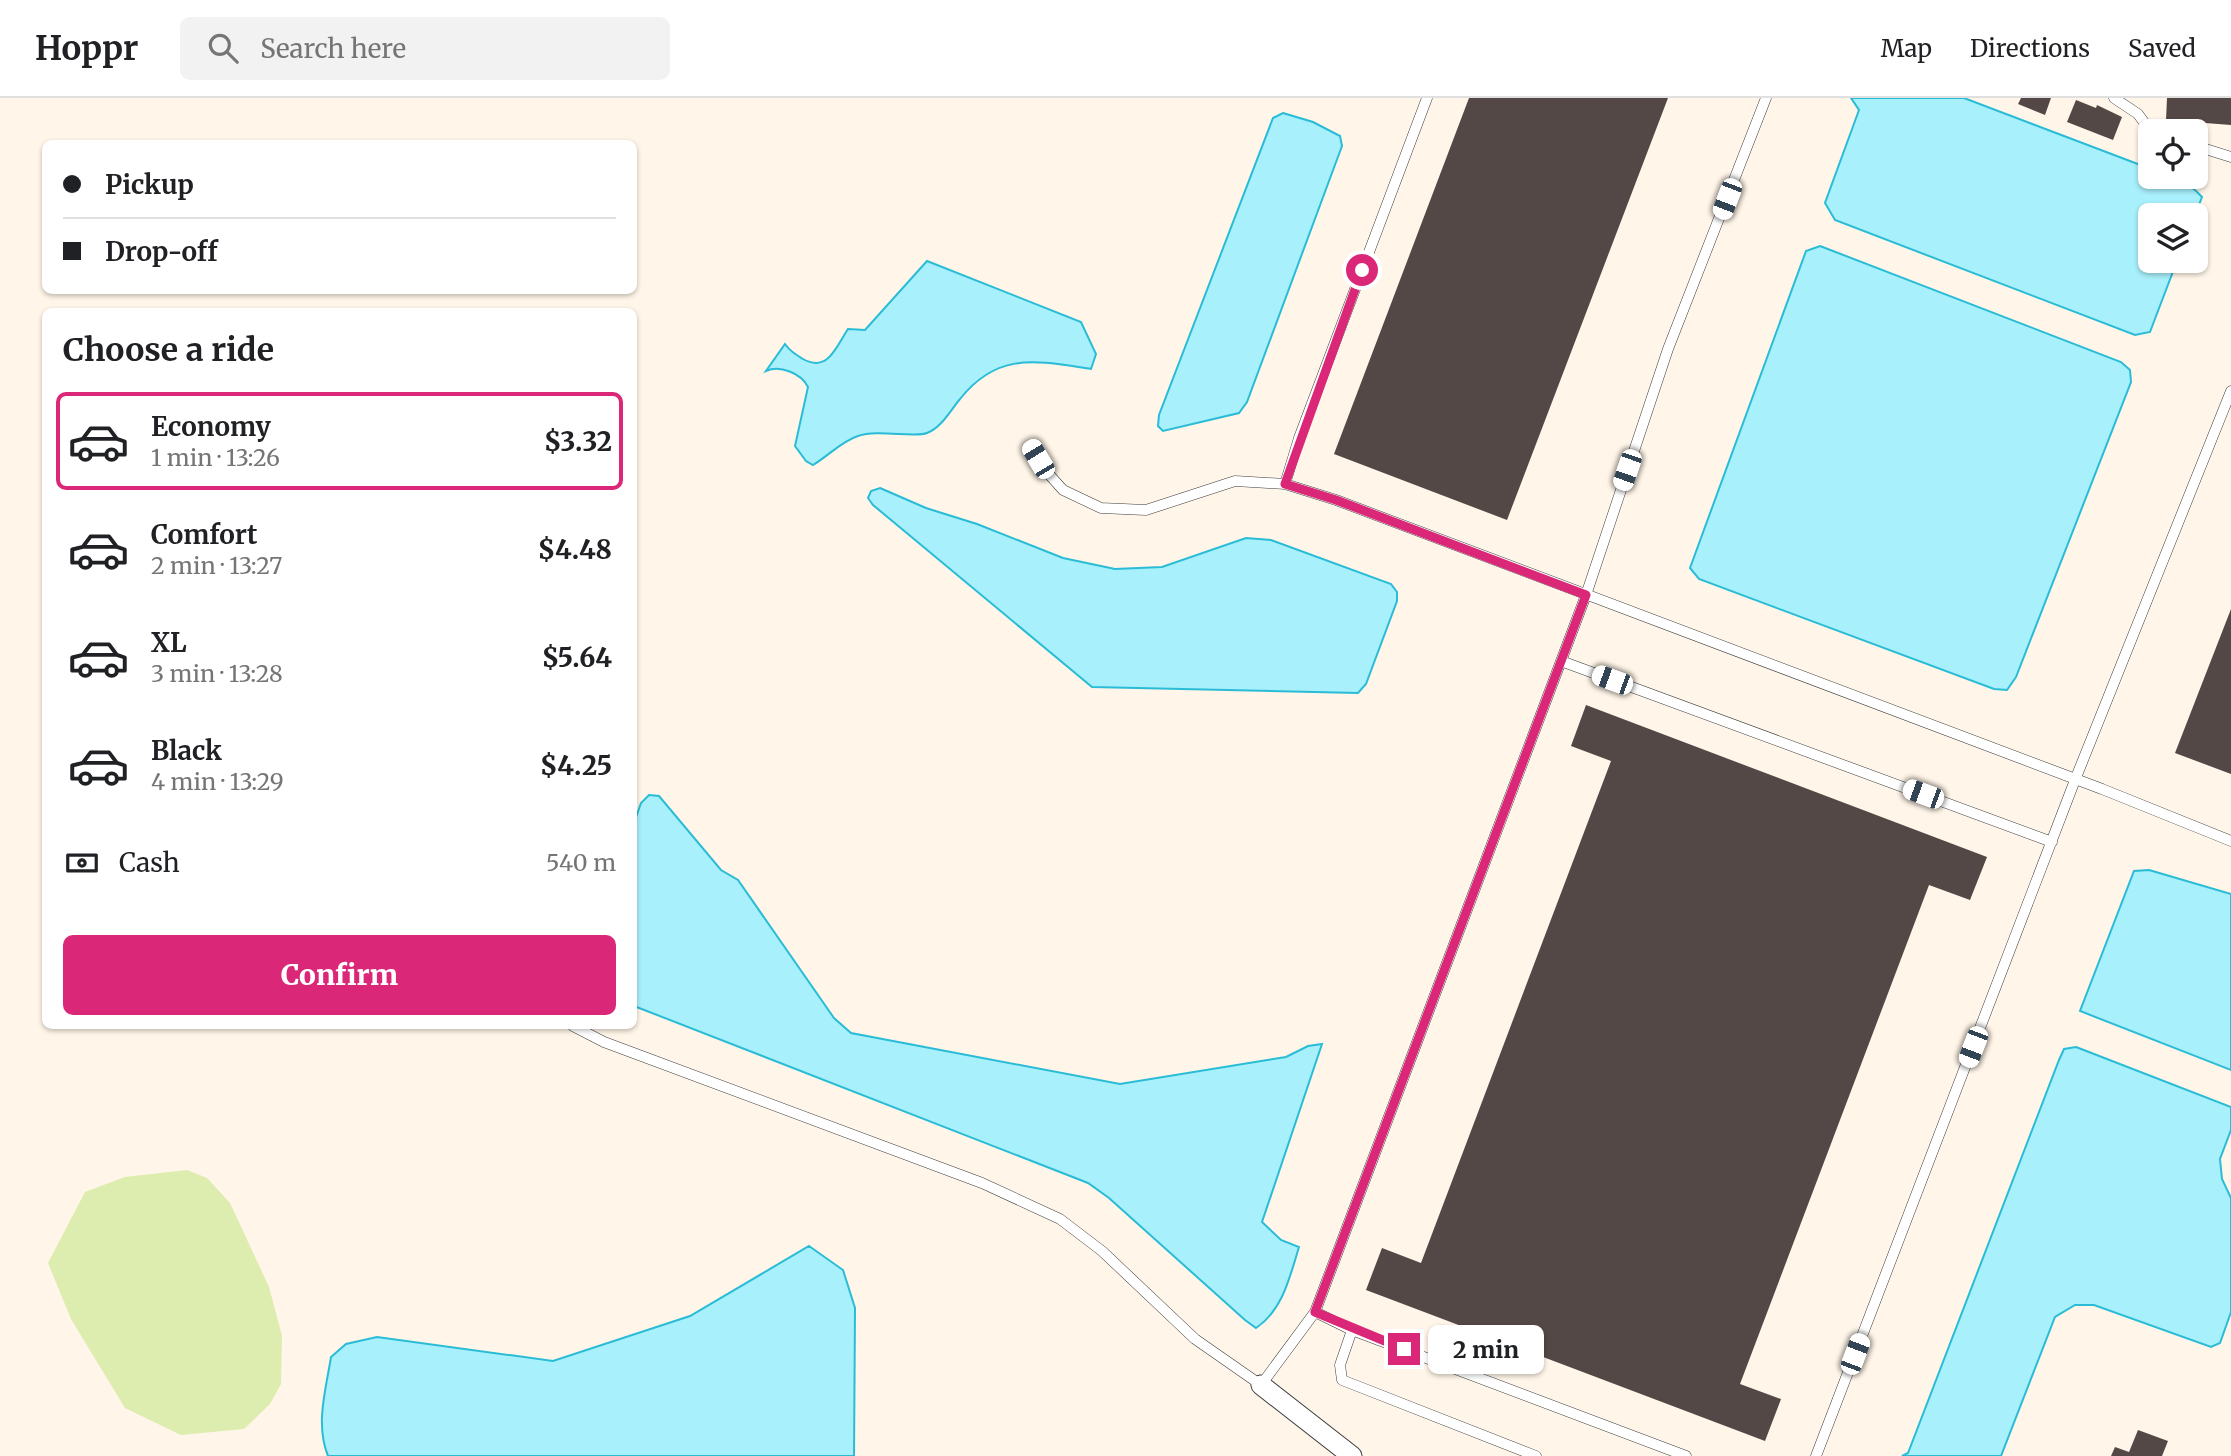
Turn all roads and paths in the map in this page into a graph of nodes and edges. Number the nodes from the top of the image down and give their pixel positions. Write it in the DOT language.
graph roads {
  1 [pos="1427,98"];
  2 [pos="1766,98"];
  3 [pos="2114,98"];
  4 [pos="2142,119"];
  5 [pos="2208,150"];
  6 [pos="2231,157"];
  7 [pos="2231,391"];
  8 [pos="1031,447"];
  9 [pos="1285,484"];
  10 [pos="1586,595"];
  11 [pos="1561,661"];
  12 [pos="2076,780"];
  13 [pos="2231,841"];
  14 [pos="2052,842"];
  15 [pos="579,1029"];
  16 [pos="1315,1312"];
  17 [pos="1352,1330"];
  18 [pos="1261,1385"];
  19 [pos="1352,1456"];
  20 [pos="1536,1456"];
  21 [pos="1686,1456"];
  22 [pos="1816,1456"];
  1 -- 9 [label="lane"];
  2 -- 10 [label="lane"];
  3 -- 4 [label="lane"];
  5 -- 6 [label="lane"];
  7 -- 12 [label="lane"];
  8 -- 9 [label="lane"];
  9 -- 10 [label="lane"];
  10 -- 11 [label="lane"];
  10 -- 12 [label="lane"];
  11 -- 14 [label="lane"];
  11 -- 16 [label="lane"];
  12 -- 13 [label="lane"];
  12 -- 14 [label="lane"];
  14 -- 22 [label="lane"];
  15 -- 18 [label="lane"];
  16 -- 17 [label="lane"];
  16 -- 18 [label="lane"];
  17 -- 20 [label="lane"];
  17 -- 21 [label="lane"];
  18 -- 19 [label="street"];
}
